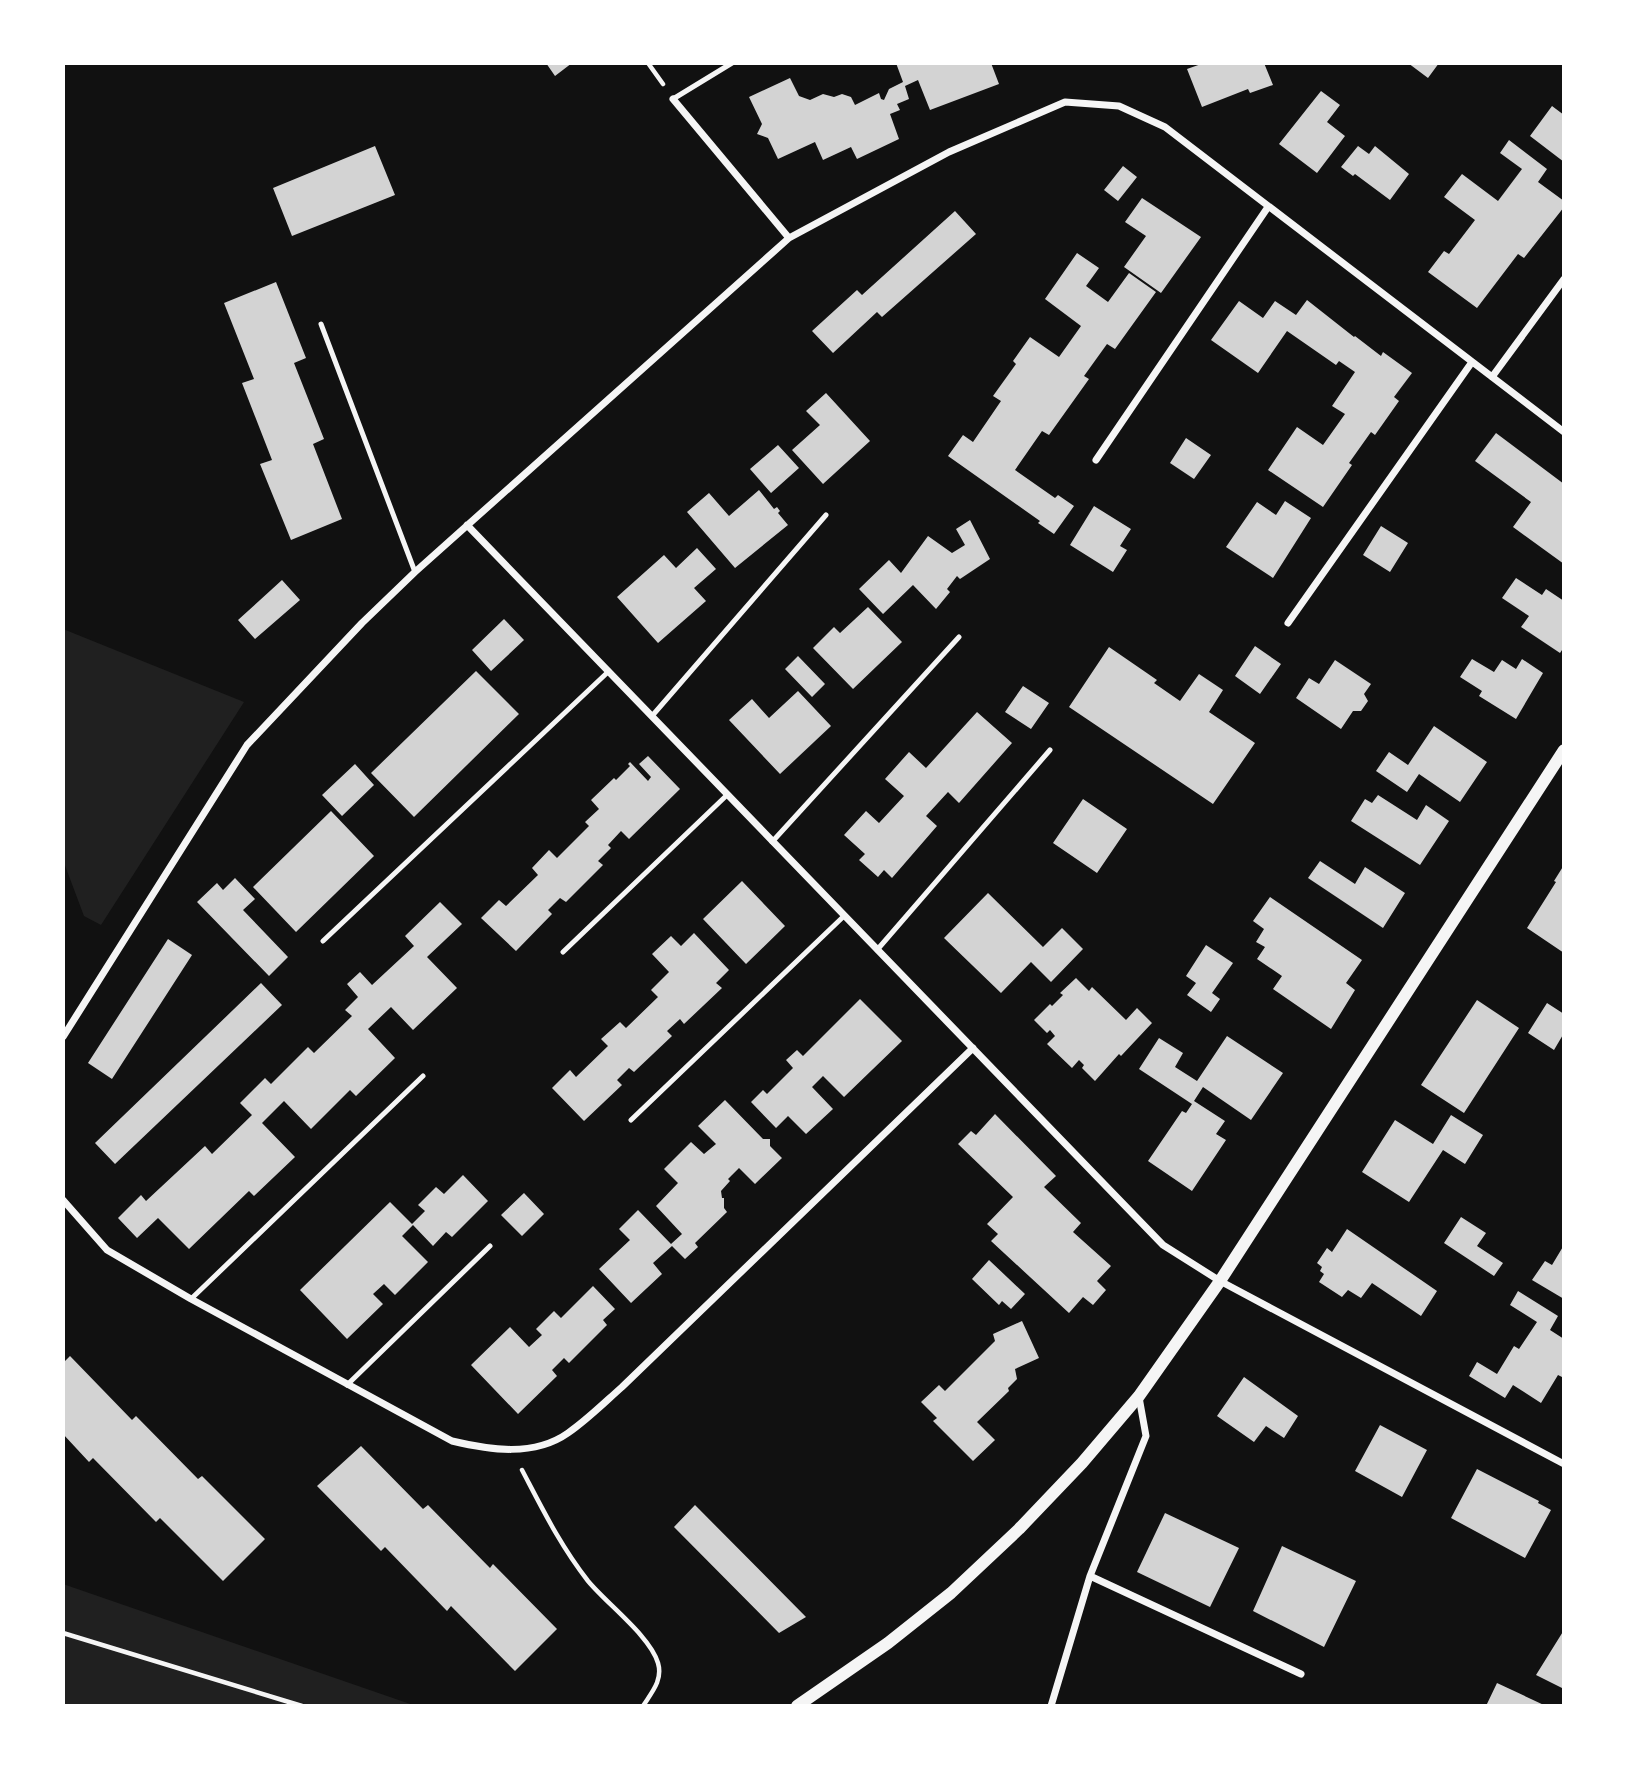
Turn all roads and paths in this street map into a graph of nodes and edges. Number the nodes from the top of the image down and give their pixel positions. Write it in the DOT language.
graph roads {
  1 [pos="732,63"];
  2 [pos="673,99"];
  3 [pos="1268,207"];
  4 [pos="789,237"];
  5 [pos="1564,279"];
  6 [pos="321,324"];
  7 [pos="1472,362"];
  8 [pos="1492,377"];
  9 [pos="1564,432"];
  10 [pos="1096,460"];
  11 [pos="826,516"];
  12 [pos="467,525"];
  13 [pos="415,572"];
  14 [pos="1288,623"];
  15 [pos="959,637"];
  16 [pos="609,671"];
  17 [pos="652,716"];
  18 [pos="1050,750"];
  19 [pos="1564,751"];
  20 [pos="727,795"];
  21 [pos="772,842"];
  22 [pos="844,916"];
  23 [pos="323,941"];
  24 [pos="877,950"];
  25 [pos="563,952"];
  26 [pos="63,1037"];
  27 [pos="973,1048"];
  28 [pos="423,1076"];
  29 [pos="631,1119"];
  30 [pos="63,1200"];
  31 [pos="490,1246"];
  32 [pos="1220,1281"];
  33 [pos="191,1299"];
  34 [pos="347,1385"];
  35 [pos="1139,1396"];
  36 [pos="513,1450"];
  37 [pos="1564,1463"];
  38 [pos="1090,1576"];
  39 [pos="63,1633"];
  40 [pos="1301,1674"];
  41 [pos="302,1706"];
  42 [pos="642,1706"];
  43 [pos="797,1706"];
  44 [pos="1051,1706"];
  1 -- 2 [label="lane"];
  2 -- 4 [label="street"];
  3 -- 4 [label="street"];
  3 -- 7 [label="street"];
  3 -- 10 [label="street"];
  4 -- 12 [label="street"];
  5 -- 8 [label="street"];
  6 -- 13 [label="lane"];
  7 -- 8 [label="street"];
  7 -- 14 [label="street"];
  8 -- 9 [label="street"];
  11 -- 17 [label="lane"];
  12 -- 13 [label="street"];
  12 -- 16 [label="street"];
  13 -- 26 [label="street"];
  15 -- 21 [label="lane"];
  16 -- 17 [label="street"];
  16 -- 23 [label="lane"];
  17 -- 20 [label="street"];
  18 -- 24 [label="lane"];
  19 -- 32 [label="street"];
  20 -- 21 [label="street"];
  20 -- 25 [label="lane"];
  21 -- 22 [label="street"];
  22 -- 24 [label="street"];
  22 -- 29 [label="lane"];
  24 -- 27 [label="street"];
  27 -- 32 [label="street"];
  27 -- 36 [label="street"];
  28 -- 33 [label="lane"];
  30 -- 33 [label="street"];
  31 -- 34 [label="lane"];
  32 -- 35 [label="street"];
  32 -- 37 [label="street"];
  33 -- 34 [label="street"];
  34 -- 36 [label="street"];
  35 -- 38 [label="street"];
  35 -- 43 [label="street"];
  36 -- 42 [label="path"];
  38 -- 40 [label="street"];
  38 -- 44 [label="street"];
  39 -- 41 [label="path"];
}
